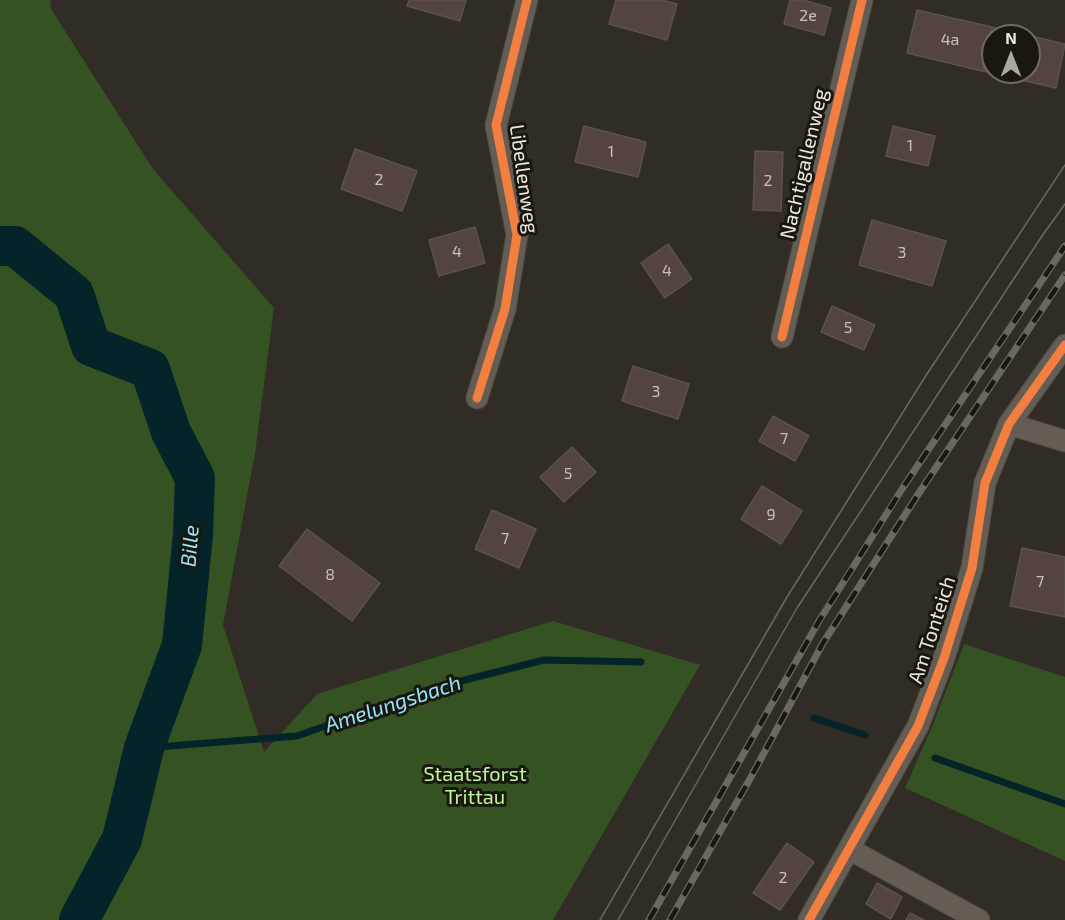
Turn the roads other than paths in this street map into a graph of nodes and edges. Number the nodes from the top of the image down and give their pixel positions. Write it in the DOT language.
graph roads {
  1 [pos="527,0"];
  2 [pos="862,0"];
  3 [pos="782,337"];
  4 [pos="1065,345"];
  5 [pos="477,398"];
  6 [pos="1009,424"];
  7 [pos="1065,441"];
  8 [pos="849,849"];
  9 [pos="809,920"];
  10 [pos="979,920"];
  1 -- 5 [label="street, Libellenweg"];
  2 -- 3 [label="street, Nachtigallenweg"];
  4 -- 6 [label="street, Am Tonteich"];
  6 -- 7 [label="street"];
  6 -- 8 [label="street, Am Tonteich"];
  8 -- 9 [label="street, Am Tonteich"];
  8 -- 10 [label="street"];
}
